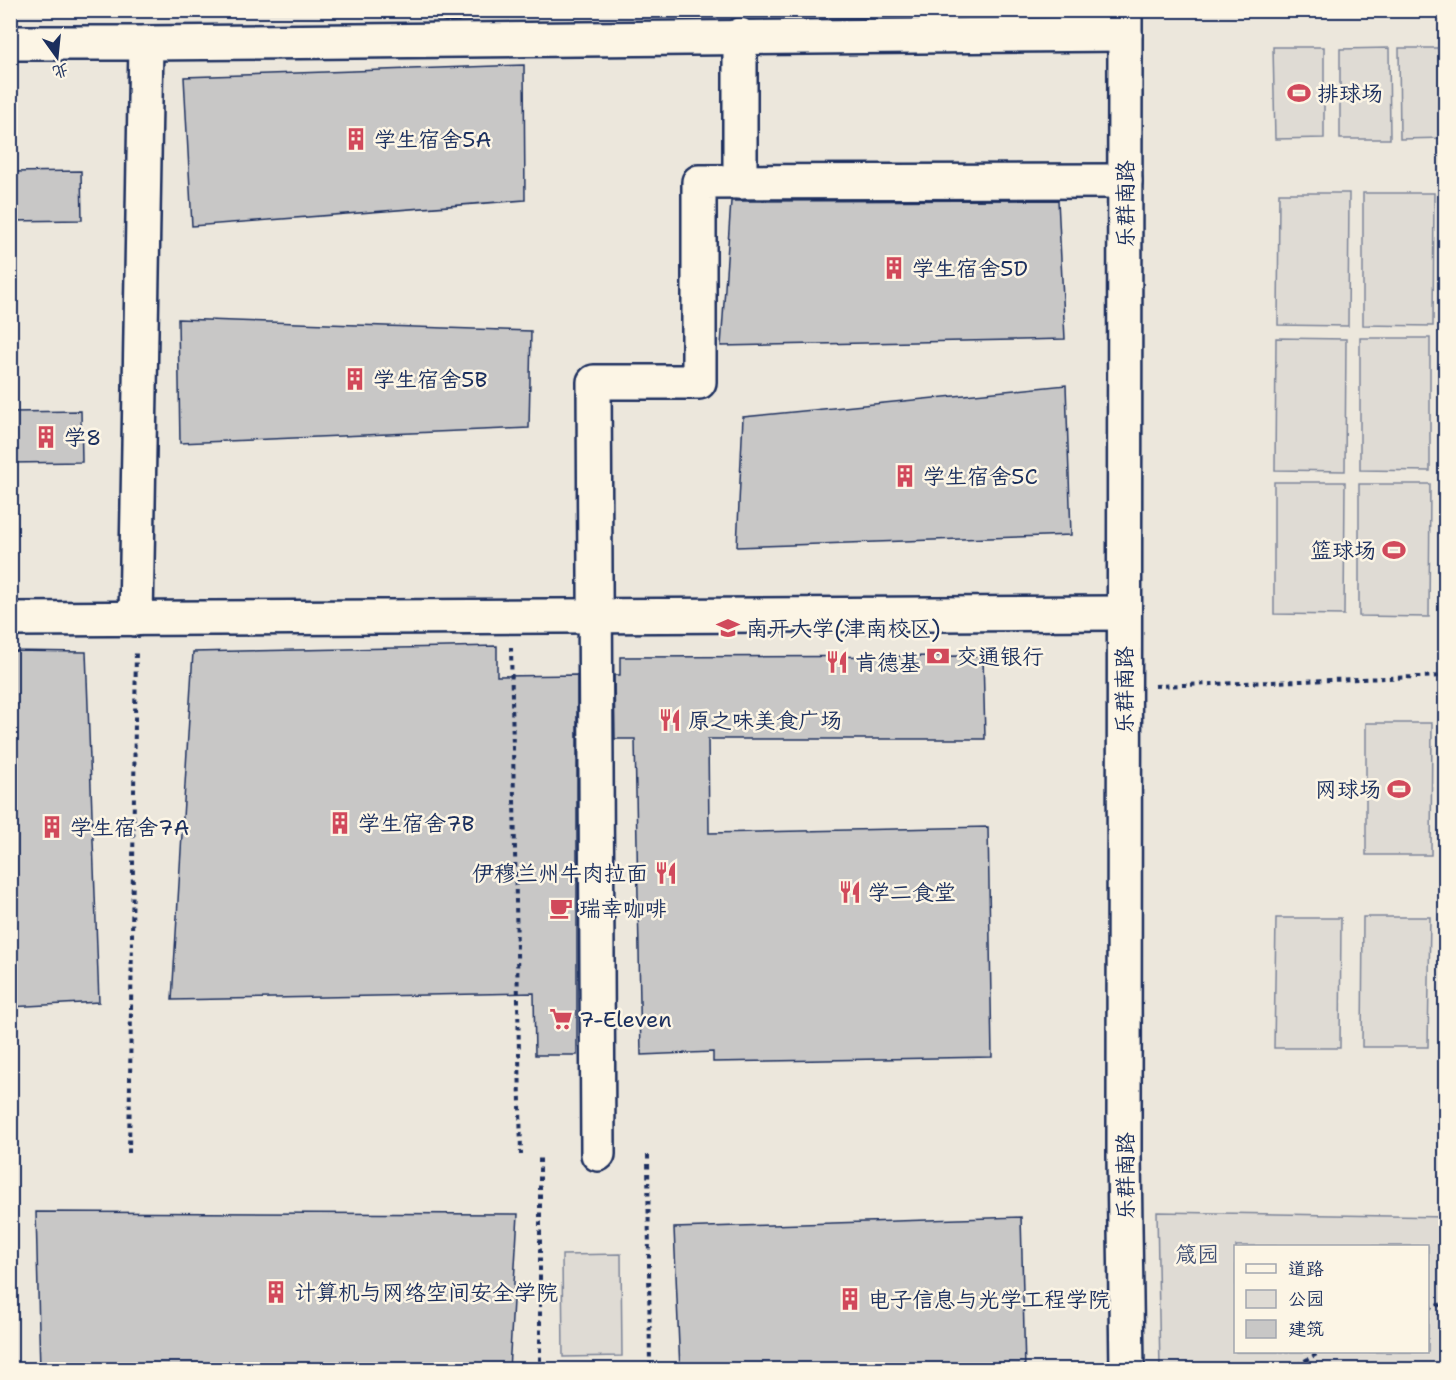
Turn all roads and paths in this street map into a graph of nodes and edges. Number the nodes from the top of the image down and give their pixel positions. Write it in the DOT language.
graph roads {
  1 [pos="1125,22"];
  2 [pos="740,35"];
  3 [pos="10,43"];
  4 [pos="147,43"];
  5 [pos="1125,181"];
  6 [pos="740,182"];
  7 [pos="1124,613"];
  8 [pos="510,616"];
  9 [pos="594,616"];
  10 [pos="10,619"];
  11 [pos="136,619"];
  12 [pos="1446,676"];
  13 [pos="1124,687"];
  14 [pos="129,1154"];
  15 [pos="540,1154"];
  16 [pos="598,1154"];
  17 [pos="521,1155"];
  18 [pos="648,1155"];
  19 [pos="1446,1303"];
  20 [pos="1429,1308"];
  21 [pos="1318,1353"];
  22 [pos="540,1370"];
  23 [pos="650,1370"];
  24 [pos="1127,1370"];
  25 [pos="1289,1370"];
  1 -- 2 [label="street"];
  1 -- 5 [label="street, 乐群南路"];
  2 -- 4 [label="street"];
  2 -- 6 [label="street"];
  3 -- 4 [label="street"];
  4 -- 11 [label="street"];
  5 -- 6 [label="street"];
  5 -- 7 [label="street, 乐群南路"];
  6 -- 9 [label="street"];
  7 -- 9 [label="street"];
  7 -- 13 [label="street, 乐群南路"];
  8 -- 9 [label="street"];
  8 -- 11 [label="street"];
  8 -- 17 [label="path"];
  9 -- 16 [label="street"];
  10 -- 11 [label="street"];
  11 -- 14 [label="path"];
  12 -- 13 [label="path"];
  13 -- 24 [label="street, 乐群南路"];
  15 -- 22 [label="path"];
  18 -- 23 [label="path"];
  19 -- 20 [label="path"];
  21 -- 25 [label="path"];
}
